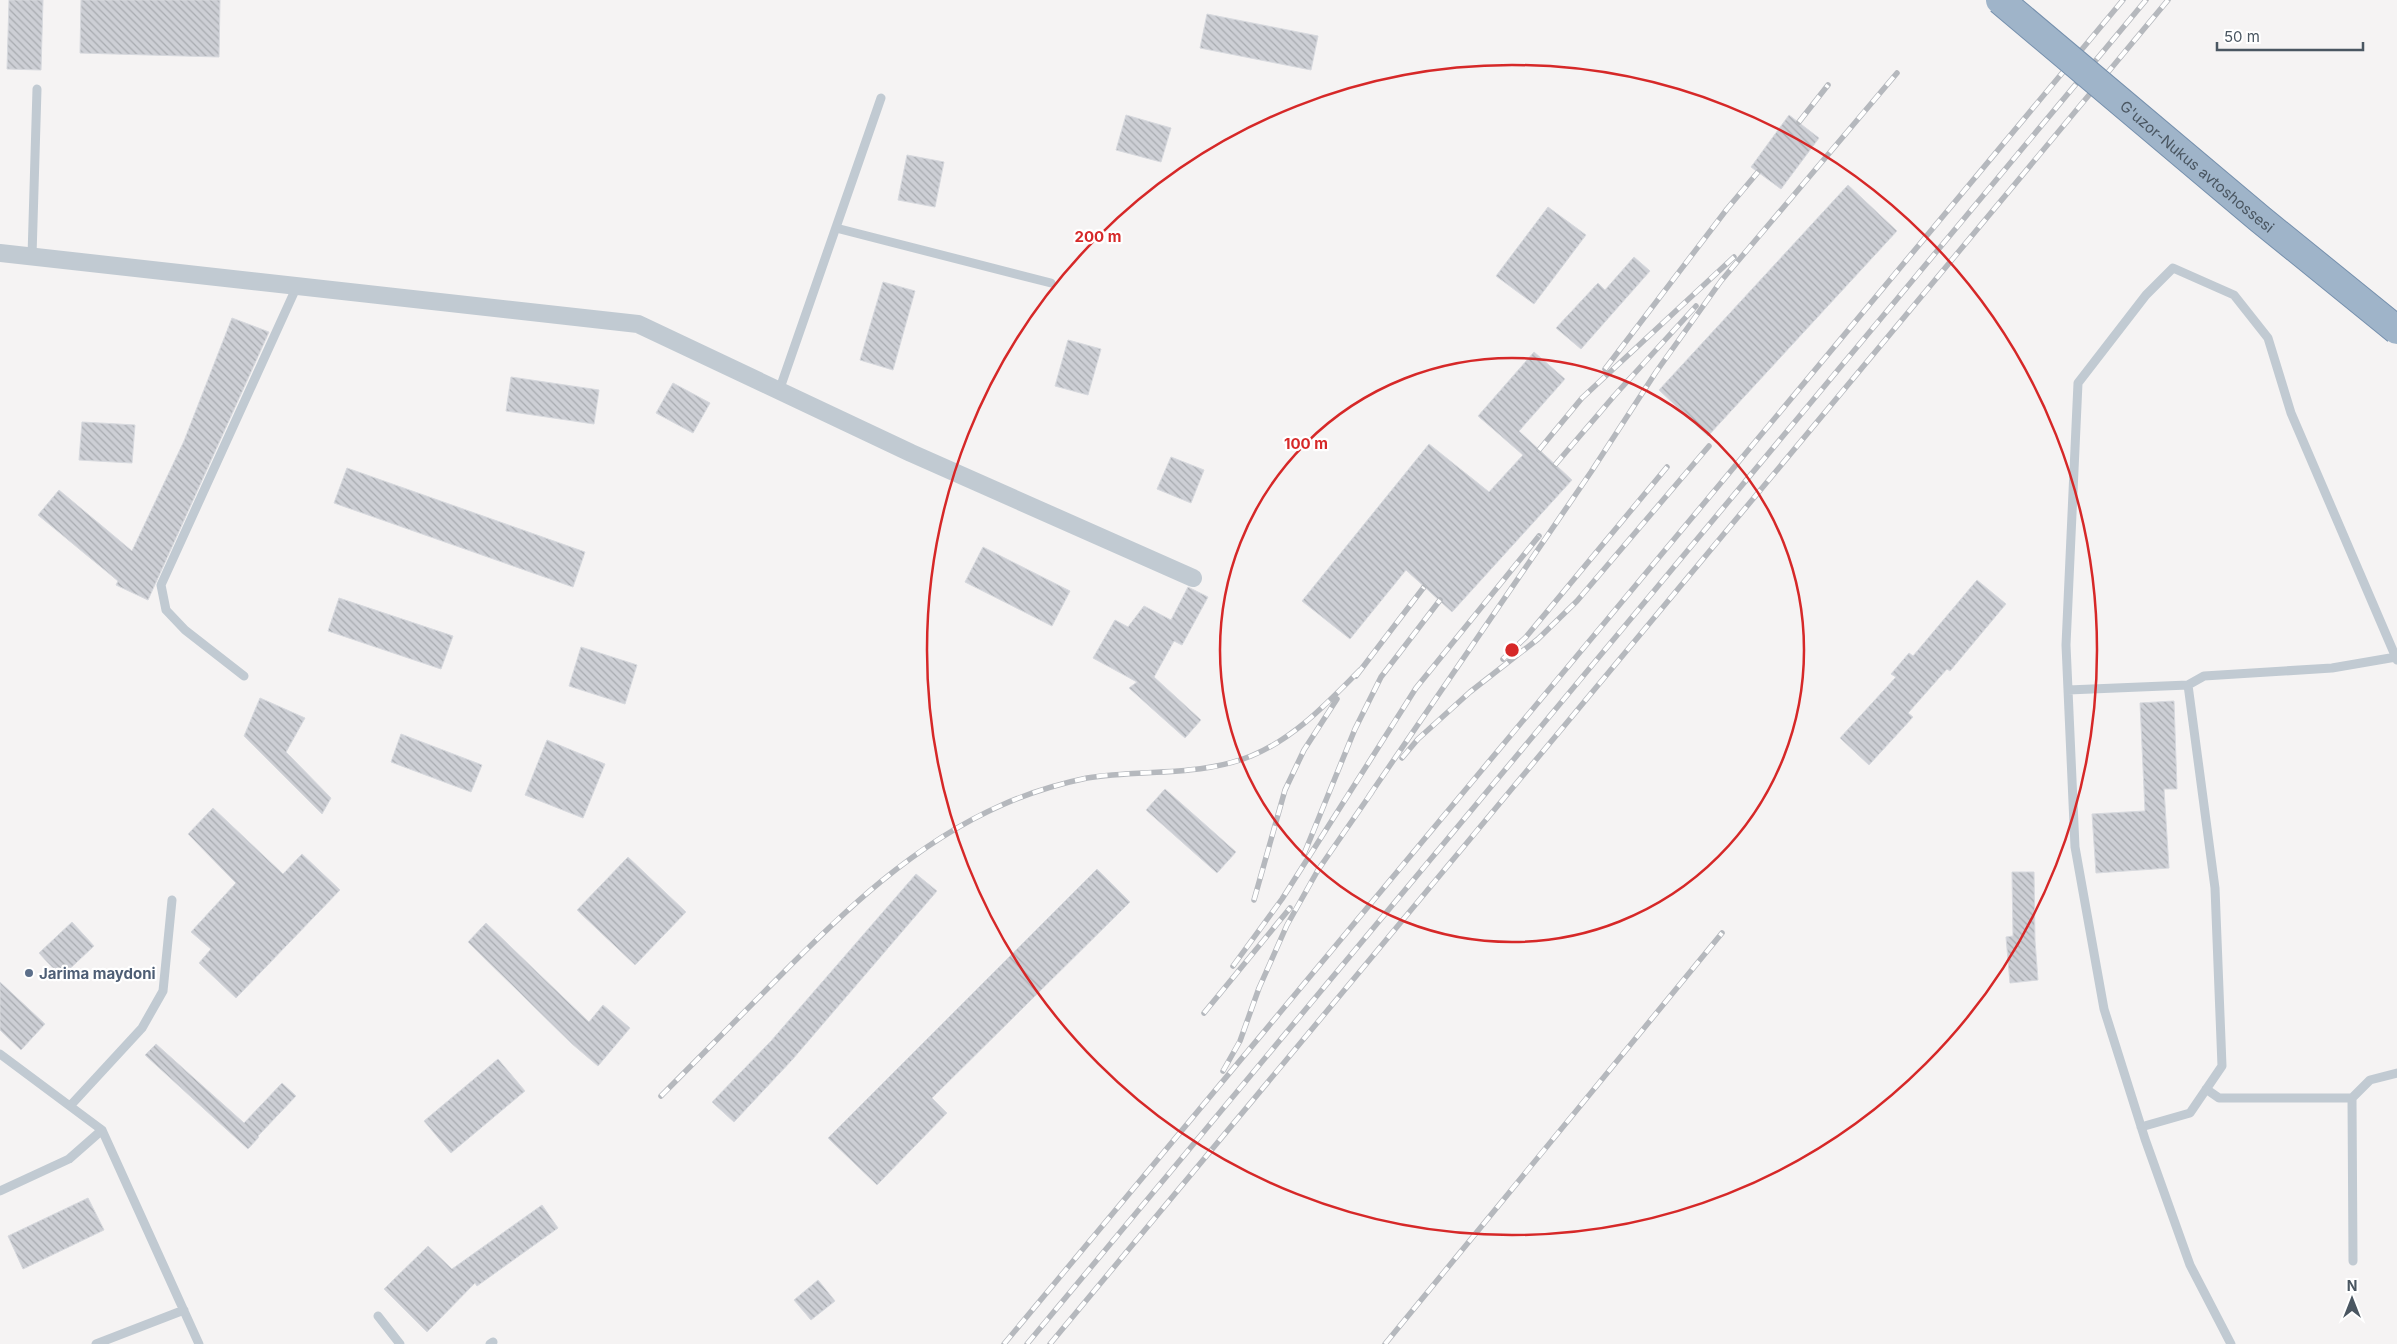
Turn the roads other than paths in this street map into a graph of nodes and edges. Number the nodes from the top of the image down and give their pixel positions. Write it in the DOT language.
graph roads {
  1 [pos="2000,0"];
  2 [pos="2022,0"];
  3 [pos="37,89"];
  4 [pos="881,98"];
  5 [pos="836,228"];
  6 [pos="0,253"];
  7 [pos="32,256"];
  8 [pos="1051,282"];
  9 [pos="297,286"];
  10 [pos="2397,310"];
  11 [pos="2397,330"];
  12 [pos="779,391"];
  13 [pos="1193,578"];
  14 [pos="2396,658"];
  15 [pos="244,676"];
  16 [pos="2188,685"];
  17 [pos="2068,690"];
  18 [pos="172,900"];
  19 [pos="0,1054"];
  20 [pos="9,1062"];
  21 [pos="0,1066"];
  22 [pos="2397,1073"];
  23 [pos="2206,1089"];
  24 [pos="2352,1098"];
  25 [pos="70,1106"];
  26 [pos="2141,1127"];
  27 [pos="102,1130"];
  28 [pos="0,1191"];
  29 [pos="2353,1261"];
  30 [pos="184,1310"];
  31 [pos="378,1316"];
  32 [pos="96,1344"];
  33 [pos="199,1344"];
  34 [pos="400,1344"];
  35 [pos="2231,1344"];
  1 -- 11 [label="highway, G'uzor-Nukus avtoshossesi, bridge"];
  2 -- 10 [label="highway, G'uzor-Nukus avtoshossesi"];
  3 -- 7 [label="lane"];
  4 -- 5 [label="lane"];
  5 -- 8 [label="lane"];
  5 -- 12 [label="lane"];
  6 -- 7 [label="street"];
  7 -- 9 [label="street"];
  9 -- 12 [label="street"];
  9 -- 15 [label="lane"];
  12 -- 13 [label="street"];
  14 -- 16 [label="lane"];
  14 -- 17 [label="lane"];
  16 -- 17 [label="lane"];
  16 -- 23 [label="lane"];
  17 -- 26 [label="lane"];
  18 -- 25 [label="lane"];
  19 -- 20 [label="lane"];
  20 -- 21 [label="lane"];
  20 -- 25 [label="lane"];
  22 -- 24 [label="lane"];
  23 -- 24 [label="lane"];
  23 -- 26 [label="lane"];
  24 -- 29 [label="lane"];
  25 -- 27 [label="lane"];
  26 -- 35 [label="lane"];
  27 -- 28 [label="lane"];
  27 -- 30 [label="lane"];
  30 -- 32 [label="lane"];
  30 -- 33 [label="lane"];
  31 -- 34 [label="lane"];
}
